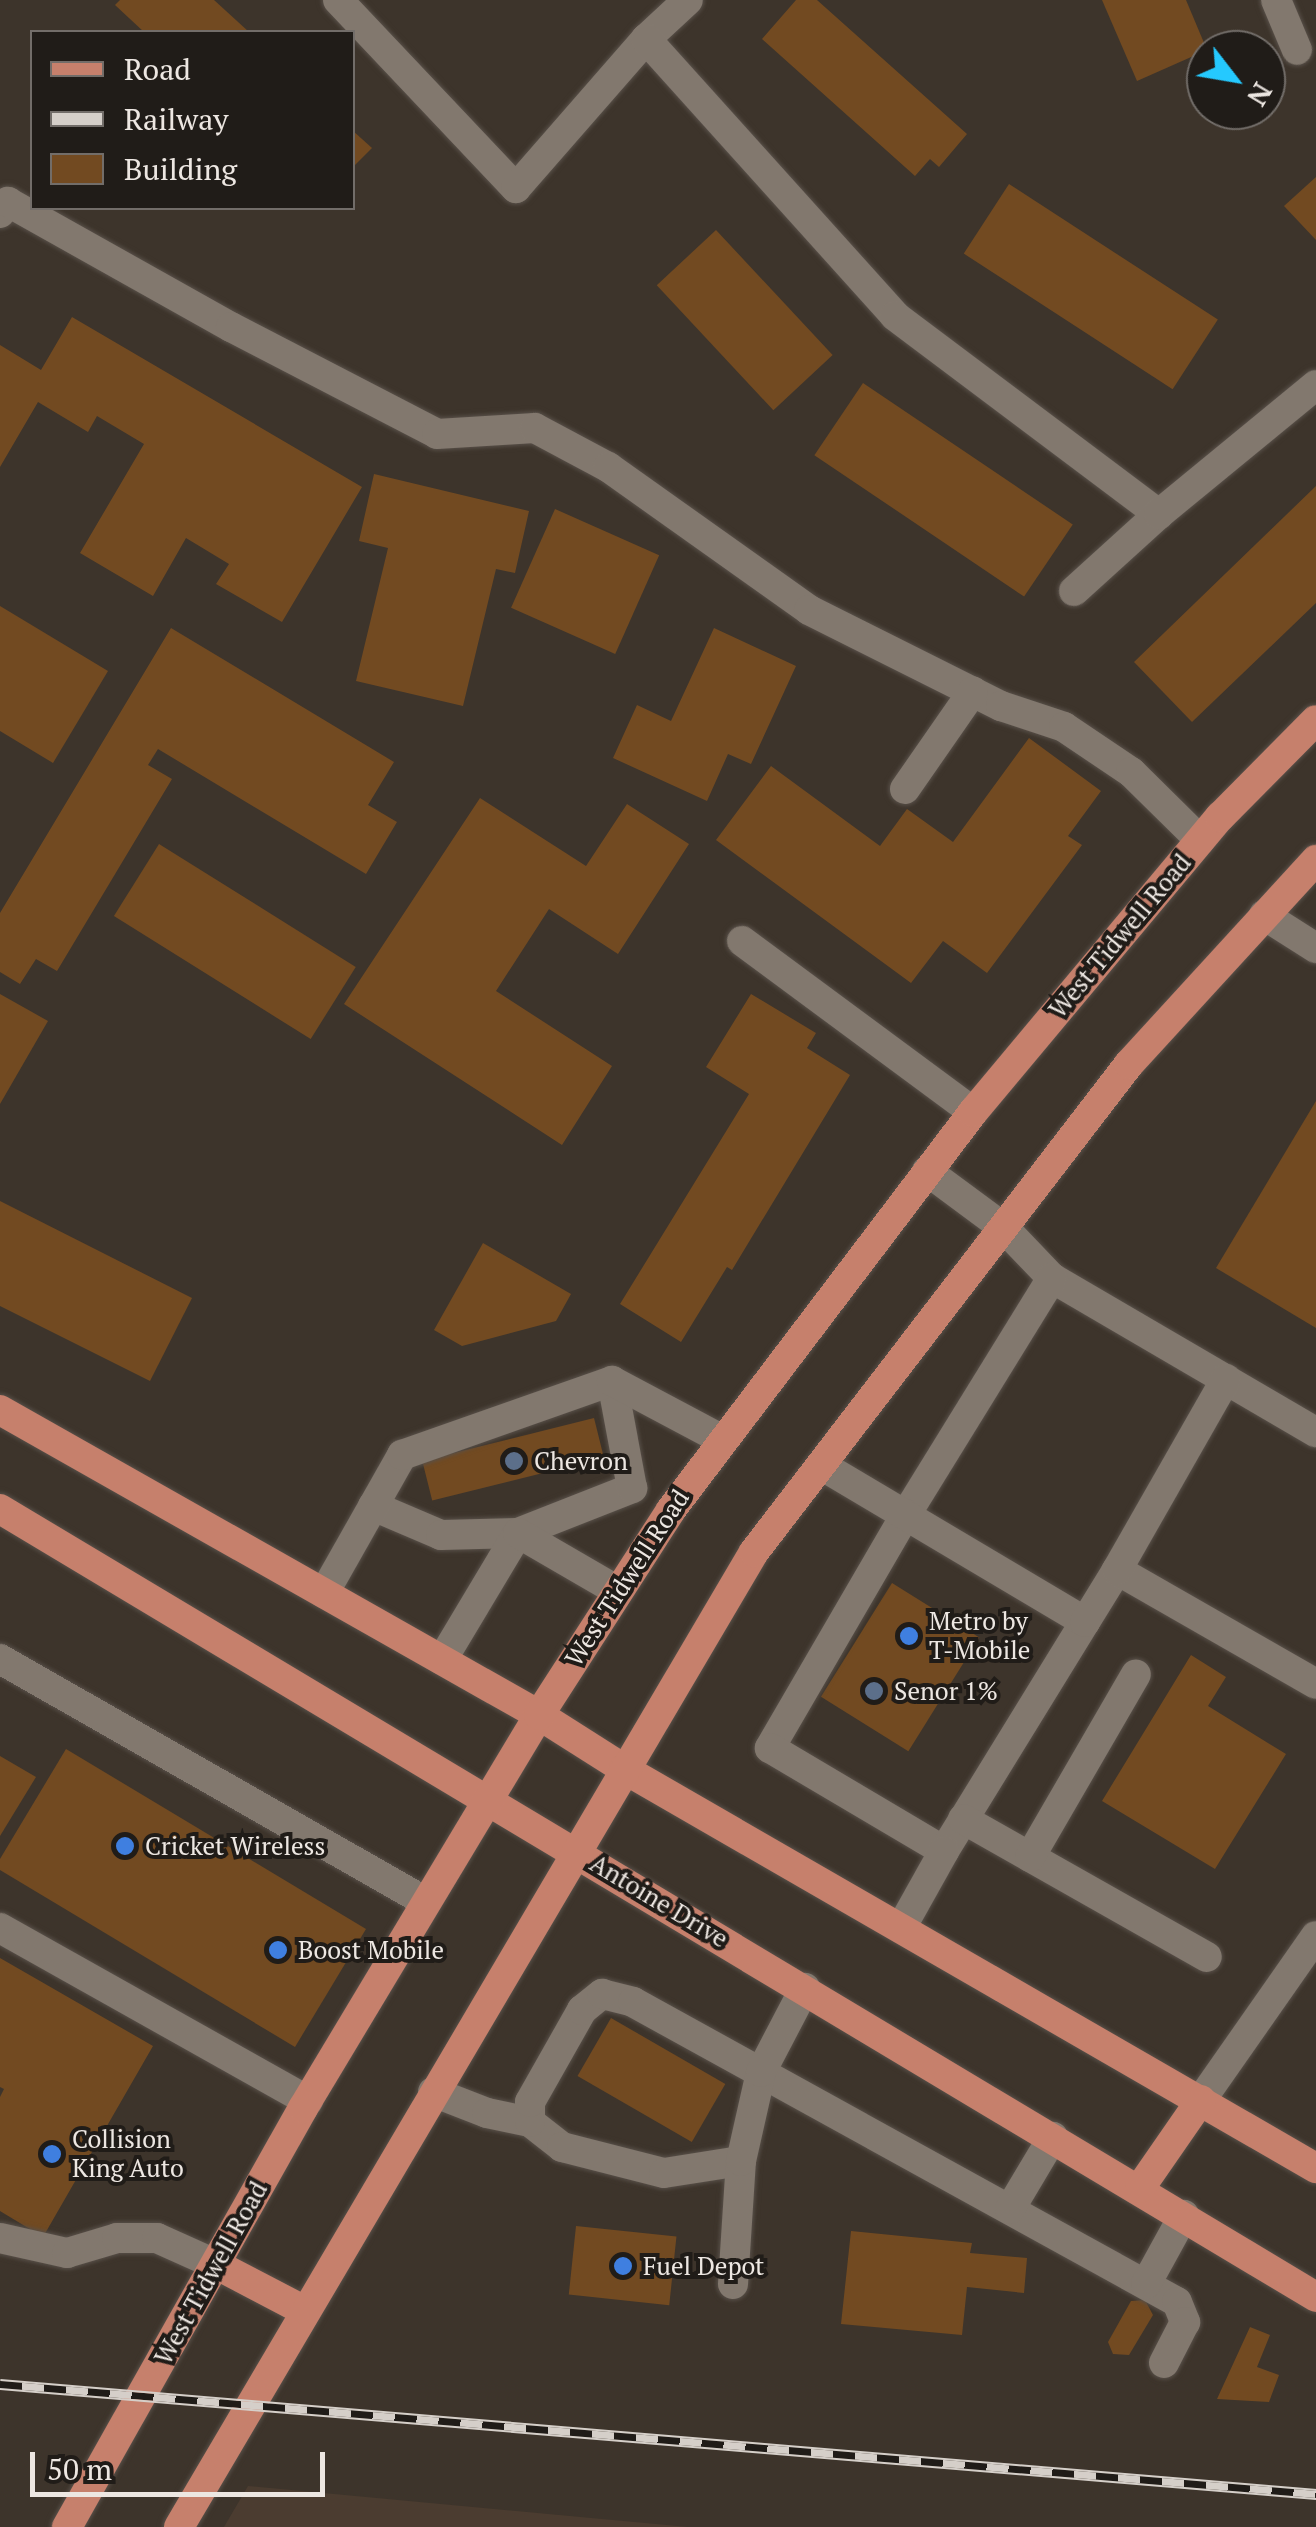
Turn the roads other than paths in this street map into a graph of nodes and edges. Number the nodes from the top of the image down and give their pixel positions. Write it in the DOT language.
graph roads {
  1 [pos="338,0"];
  2 [pos="688,0"];
  3 [pos="1276,0"];
  4 [pos="646,39"];
  5 [pos="1297,50"];
  6 [pos="0,213"];
  7 [pos="1316,386"];
  8 [pos="1158,514"];
  9 [pos="1074,591"];
  10 [pos="973,691"];
  11 [pos="1316,720"];
  12 [pos="906,790"];
  13 [pos="1200,840"];
  14 [pos="1316,860"];
  15 [pos="1264,915"];
  16 [pos="742,941"];
  17 [pos="1316,948"];
  18 [pos="973,1112"];
  19 [pos="927,1171"];
  20 [pos="1004,1228"];
  21 [pos="1052,1278"];
  22 [pos="1226,1379"];
  23 [pos="612,1382"];
  24 [pos="0,1410"];
  25 [pos="1316,1432"];
  26 [pos="722,1438"];
  27 [pos="821,1465"];
  28 [pos="632,1488"];
  29 [pos="373,1506"];
  30 [pos="0,1509"];
  31 [pos="671,1510"];
  32 [pos="906,1514"];
  33 [pos="518,1533"];
  34 [pos="1118,1570"];
  35 [pos="618,1591"];
  36 [pos="324,1593"];
  37 [pos="1085,1622"];
  38 [pos="0,1659"];
  39 [pos="442,1660"];
  40 [pos="1136,1674"];
  41 [pos="1316,1684"];
  42 [pos="539,1715"];
  43 [pos="624,1769"];
  44 [pos="488,1798"];
  45 [pos="963,1819"];
  46 [pos="574,1850"];
  47 [pos="944,1851"];
  48 [pos="1030,1857"];
  49 [pos="426,1902"];
  50 [pos="0,1928"];
  51 [pos="900,1928"];
  52 [pos="1316,1936"];
  53 [pos="1207,1957"];
  54 [pos="805,1988"];
  55 [pos="761,2072"];
  56 [pos="433,2092"];
  57 [pos="308,2100"];
  58 [pos="1202,2100"];
  59 [pos="530,2122"];
  60 [pos="1053,2137"];
  61 [pos="742,2161"];
  62 [pos="1316,2168"];
  63 [pos="1140,2188"];
  64 [pos="1010,2209"];
  65 [pos="1184,2216"];
  66 [pos="0,2238"];
  67 [pos="218,2265"];
  68 [pos="733,2284"];
  69 [pos="1146,2284"];
  70 [pos="1316,2297"];
  71 [pos="305,2311"];
  72 [pos="1164,2363"];
  73 [pos="180,2526"];
  74 [pos="67,2527"];
  1 -- 4 [label="street"];
  2 -- 4 [label="street"];
  3 -- 5 [label="street"];
  4 -- 8 [label="street"];
  6 -- 10 [label="street"];
  7 -- 8 [label="street"];
  8 -- 9 [label="street"];
  10 -- 12 [label="street"];
  10 -- 13 [label="street"];
  11 -- 13 [label="main road, West Tidwell Road"];
  13 -- 18 [label="main road, West Tidwell Road"];
  14 -- 15 [label="main road"];
  15 -- 17 [label="street"];
  15 -- 20 [label="main road"];
  16 -- 18 [label="street"];
  18 -- 19 [label="main road, West Tidwell Road"];
  19 -- 20 [label="street"];
  19 -- 26 [label="main road, West Tidwell Road"];
  20 -- 21 [label="street"];
  20 -- 27 [label="main road"];
  21 -- 22 [label="street"];
  21 -- 32 [label="street"];
  22 -- 25 [label="street"];
  22 -- 34 [label="street"];
  23 -- 26 [label="street"];
  23 -- 28 [label="street"];
  23 -- 29 [label="street"];
  24 -- 36 [label="main road"];
  26 -- 31 [label="main road, West Tidwell Road"];
  27 -- 32 [label="street"];
  27 -- 43 [label="main road"];
  28 -- 31 [label="street"];
  28 -- 33 [label="street"];
  29 -- 33 [label="street"];
  29 -- 36 [label="street"];
  30 -- 44 [label="main road, Antoine Drive"];
  31 -- 35 [label="main road, West Tidwell Road"];
  32 -- 37 [label="street"];
  32 -- 47 [label="street"];
  33 -- 35 [label="street"];
  33 -- 39 [label="street"];
  34 -- 37 [label="street"];
  34 -- 41 [label="street"];
  35 -- 42 [label="main road, West Tidwell Road"];
  36 -- 39 [label="main road"];
  37 -- 45 [label="street"];
  38 -- 49 [label="street"];
  39 -- 42 [label="main road"];
  40 -- 48 [label="street"];
  42 -- 43 [label="main road"];
  42 -- 44 [label="main road, West Tidwell Road"];
  43 -- 46 [label="main road"];
  43 -- 51 [label="main road"];
  44 -- 46 [label="main road, Antoine Drive"];
  44 -- 49 [label="main road, West Tidwell Road"];
  45 -- 47 [label="street"];
  45 -- 48 [label="street"];
  46 -- 54 [label="main road, Antoine Drive"];
  46 -- 56 [label="main road"];
  47 -- 51 [label="street"];
  48 -- 53 [label="street"];
  49 -- 57 [label="main road, West Tidwell Road"];
  50 -- 57 [label="street"];
  51 -- 58 [label="main road"];
  52 -- 58 [label="street"];
  54 -- 55 [label="street"];
  54 -- 60 [label="main road, Antoine Drive"];
  55 -- 59 [label="street"];
  55 -- 61 [label="street"];
  55 -- 64 [label="street"];
  56 -- 59 [label="street"];
  56 -- 71 [label="main road"];
  57 -- 67 [label="main road, West Tidwell Road"];
  58 -- 62 [label="main road"];
  58 -- 63 [label="main road"];
  59 -- 61 [label="street"];
  60 -- 63 [label="main road, Antoine Drive"];
  60 -- 64 [label="street"];
  61 -- 68 [label="street"];
  63 -- 65 [label="main road, Antoine Drive"];
  64 -- 69 [label="street"];
  65 -- 69 [label="street"];
  65 -- 70 [label="main road, Antoine Drive"];
  66 -- 67 [label="street"];
  67 -- 71 [label="main road"];
  67 -- 74 [label="main road, West Tidwell Road"];
  69 -- 72 [label="street"];
  71 -- 73 [label="main road"];
}
